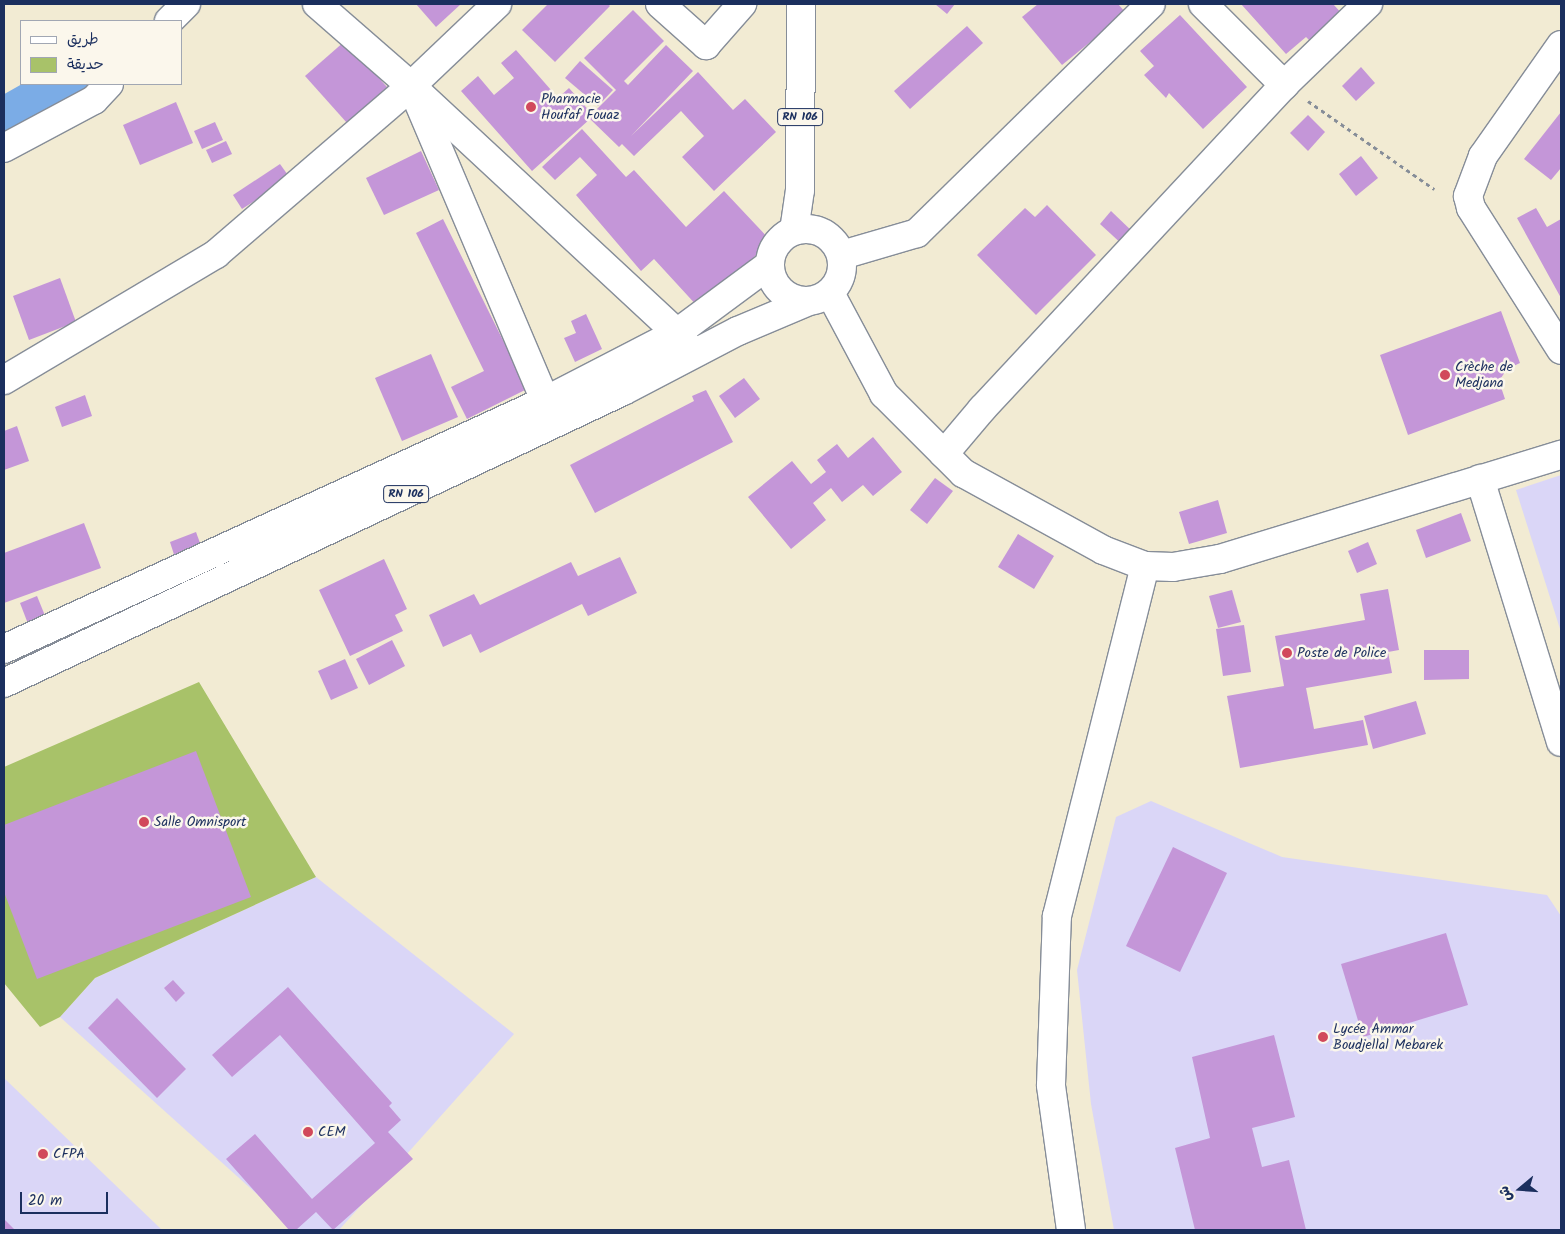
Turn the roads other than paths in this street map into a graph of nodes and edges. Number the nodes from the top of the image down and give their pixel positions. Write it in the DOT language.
graph roads {
  1 [pos="186,4"];
  2 [pos="317,4"];
  3 [pos="497,4"];
  4 [pos="660,4"];
  5 [pos="742,4"];
  6 [pos="801,4"];
  7 [pos="1151,4"];
  8 [pos="1204,4"];
  9 [pos="1368,4"];
  10 [pos="170,20"];
  11 [pos="1561,45"];
  12 [pos="108,85"];
  13 [pos="1284,85"];
  14 [pos="411,86"];
  15 [pos="4,148"];
  16 [pos="794,230"];
  17 [pos="842,255"];
  18 [pos="769,265"];
  19 [pos="818,298"];
  20 [pos="677,333"];
  21 [pos="1561,348"];
  22 [pos="694,354"];
  23 [pos="4,380"];
  24 [pos="545,401"];
  25 [pos="944,454"];
  26 [pos="1561,455"];
  27 [pos="1480,480"];
  28 [pos="1145,566"];
  29 [pos="4,649"];
  30 [pos="4,683"];
  31 [pos="1561,742"];
  32 [pos="1071,1230"];
  1 -- 10 [label="street"];
  2 -- 14 [label="street"];
  3 -- 14 [label="street"];
  4 -- 5 [label="street"];
  6 -- 16 [label="street, RN 106"];
  7 -- 17 [label="street"];
  8 -- 13 [label="street"];
  9 -- 13 [label="street"];
  11 -- 21 [label="street"];
  12 -- 15 [label="street"];
  13 -- 25 [label="street"];
  14 -- 20 [label="street"];
  14 -- 23 [label="street"];
  14 -- 24 [label="street"];
  16 -- 17 [label="street"];
  16 -- 18 [label="street"];
  17 -- 19 [label="street"];
  18 -- 19 [label="street"];
  18 -- 20 [label="street, RN 106"];
  19 -- 22 [label="street, RN 106"];
  19 -- 25 [label="street"];
  20 -- 22 [label="street"];
  20 -- 24 [label="street, RN 106"];
  22 -- 30 [label="street, RN 106"];
  24 -- 29 [label="street, RN 106"];
  25 -- 28 [label="street"];
  26 -- 27 [label="street"];
  27 -- 28 [label="street"];
  27 -- 31 [label="street"];
  28 -- 32 [label="street"];
}
